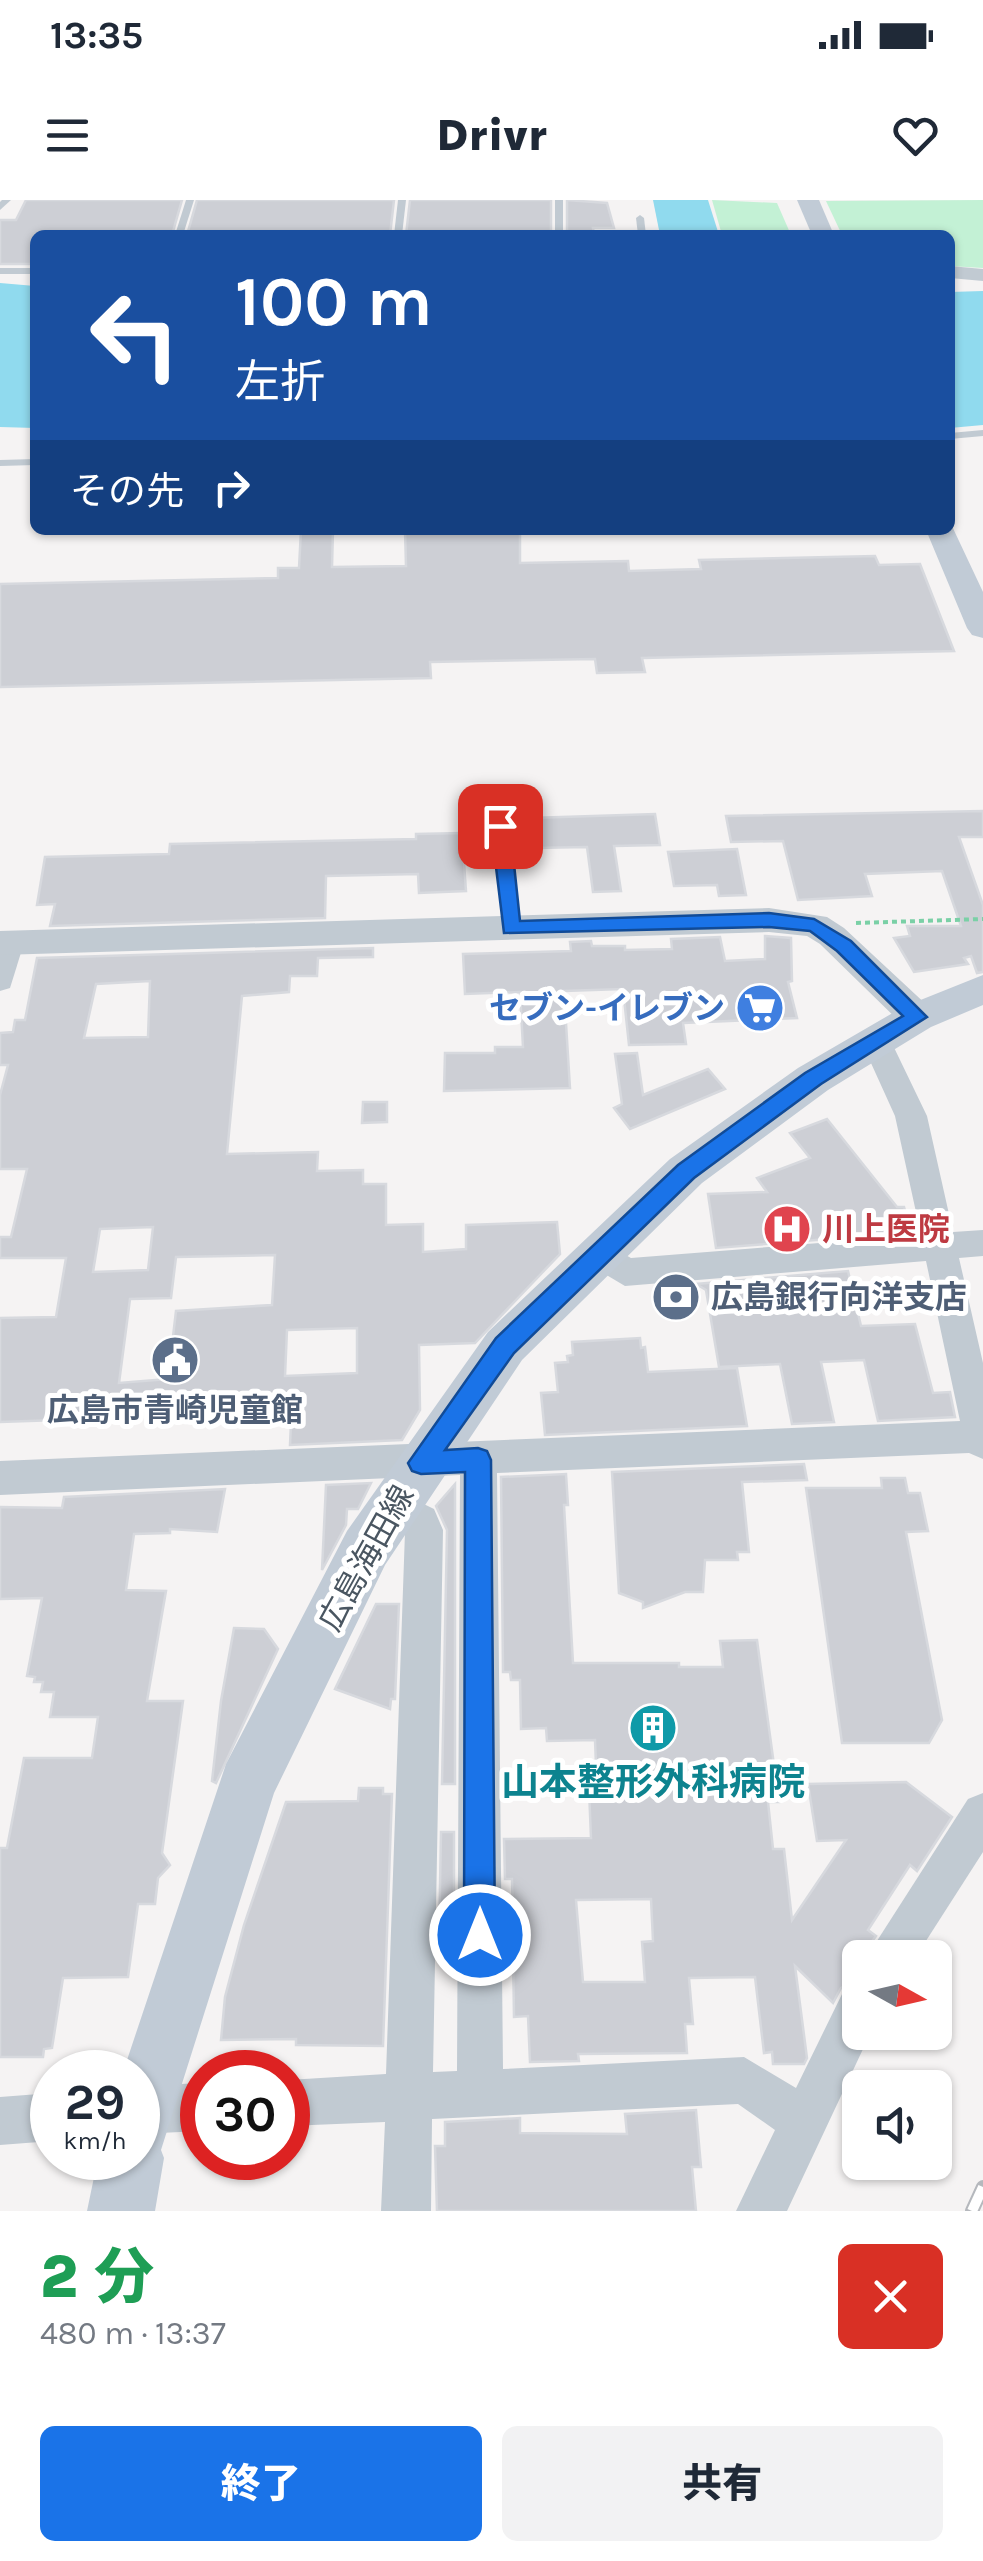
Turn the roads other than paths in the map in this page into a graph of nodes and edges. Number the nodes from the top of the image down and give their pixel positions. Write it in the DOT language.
graph roads {
  1 [pos="7,200"];
  2 [pos="190,200"];
  3 [pos="402,200"];
  4 [pos="558,200"];
  5 [pos="792,200"];
  6 [pos="808,200"];
  7 [pos="0,207"];
  8 [pos="640,218"];
  9 [pos="181,230"];
  10 [pos="399,230"];
  11 [pos="559,230"];
  12 [pos="641,230"];
  13 [pos="805,230"];
  14 [pos="821,230"];
  15 [pos="0,271"];
  16 [pos="30,271"];
  17 [pos="955,272"];
  18 [pos="983,275"];
  19 [pos="983,433"];
  20 [pos="955,436"];
  21 [pos="30,462"];
  22 [pos="0,463"];
  23 [pos="943,535"];
  24 [pos="983,628"];
  25 [pos="497,791"];
  26 [pos="511,928"];
  27 [pos="5,943"];
  28 [pos="0,981"];
  29 [pos="983,990"];
  30 [pos="896,1029"];
  31 [pos="983,1243"];
  32 [pos="941,1245"];
  33 [pos="600,1254"];
  34 [pos="982,1438"];
  35 [pos="478,1460"];
  36 [pos="421,1463"];
  37 [pos="0,1478"];
  38 [pos="393,1506"];
  39 [pos="983,1814"];
  40 [pos="900,1940"];
  41 [pos="842,2043"];
  42 [pos="160,2054"];
  43 [pos="480,2093"];
  44 [pos="409,2097"];
  45 [pos="310,2102"];
  46 [pos="30,2119"];
  47 [pos="0,2122"];
  48 [pos="804,2122"];
  49 [pos="127,2180"];
  50 [pos="121,2211"];
  51 [pos="406,2211"];
  52 [pos="760,2211"];
  1 -- 7 [label="lane"];
  2 -- 9 [label="lane"];
  3 -- 10 [label="lane"];
  4 -- 11 [label="lane"];
  5 -- 13 [label="main road"];
  6 -- 14 [label="main road"];
  8 -- 12 [label="lane"];
  15 -- 16 [label="lane"];
  17 -- 18 [label="street"];
  19 -- 20 [label="lane"];
  21 -- 22 [label="lane"];
  23 -- 24 [label="main road"];
  25 -- 26 [label="lane"];
  26 -- 27 [label="street"];
  26 -- 30 [label="street"];
  27 -- 28 [label="street"];
  29 -- 30 [label="main road, 広島海田線"];
  30 -- 32 [label="street"];
  30 -- 33 [label="main road, 広島海田線"];
  31 -- 32 [label="street"];
  32 -- 33 [label="street"];
  32 -- 34 [label="street"];
  33 -- 36 [label="main road, 広島海田線"];
  34 -- 35 [label="street"];
  35 -- 36 [label="street"];
  35 -- 43 [label="street"];
  36 -- 37 [label="street"];
  36 -- 38 [label="main road, 広島海田線"];
  38 -- 42 [label="main road, 広島海田線"];
  38 -- 44 [label="street"];
  39 -- 40 [label="street"];
  41 -- 48 [label="street"];
  43 -- 44 [label="street"];
  43 -- 48 [label="street"];
  44 -- 45 [label="street"];
  44 -- 51 [label="street"];
  46 -- 47 [label="street"];
  48 -- 52 [label="street"];
  49 -- 50 [label="main road, 広島海田線"];
}
